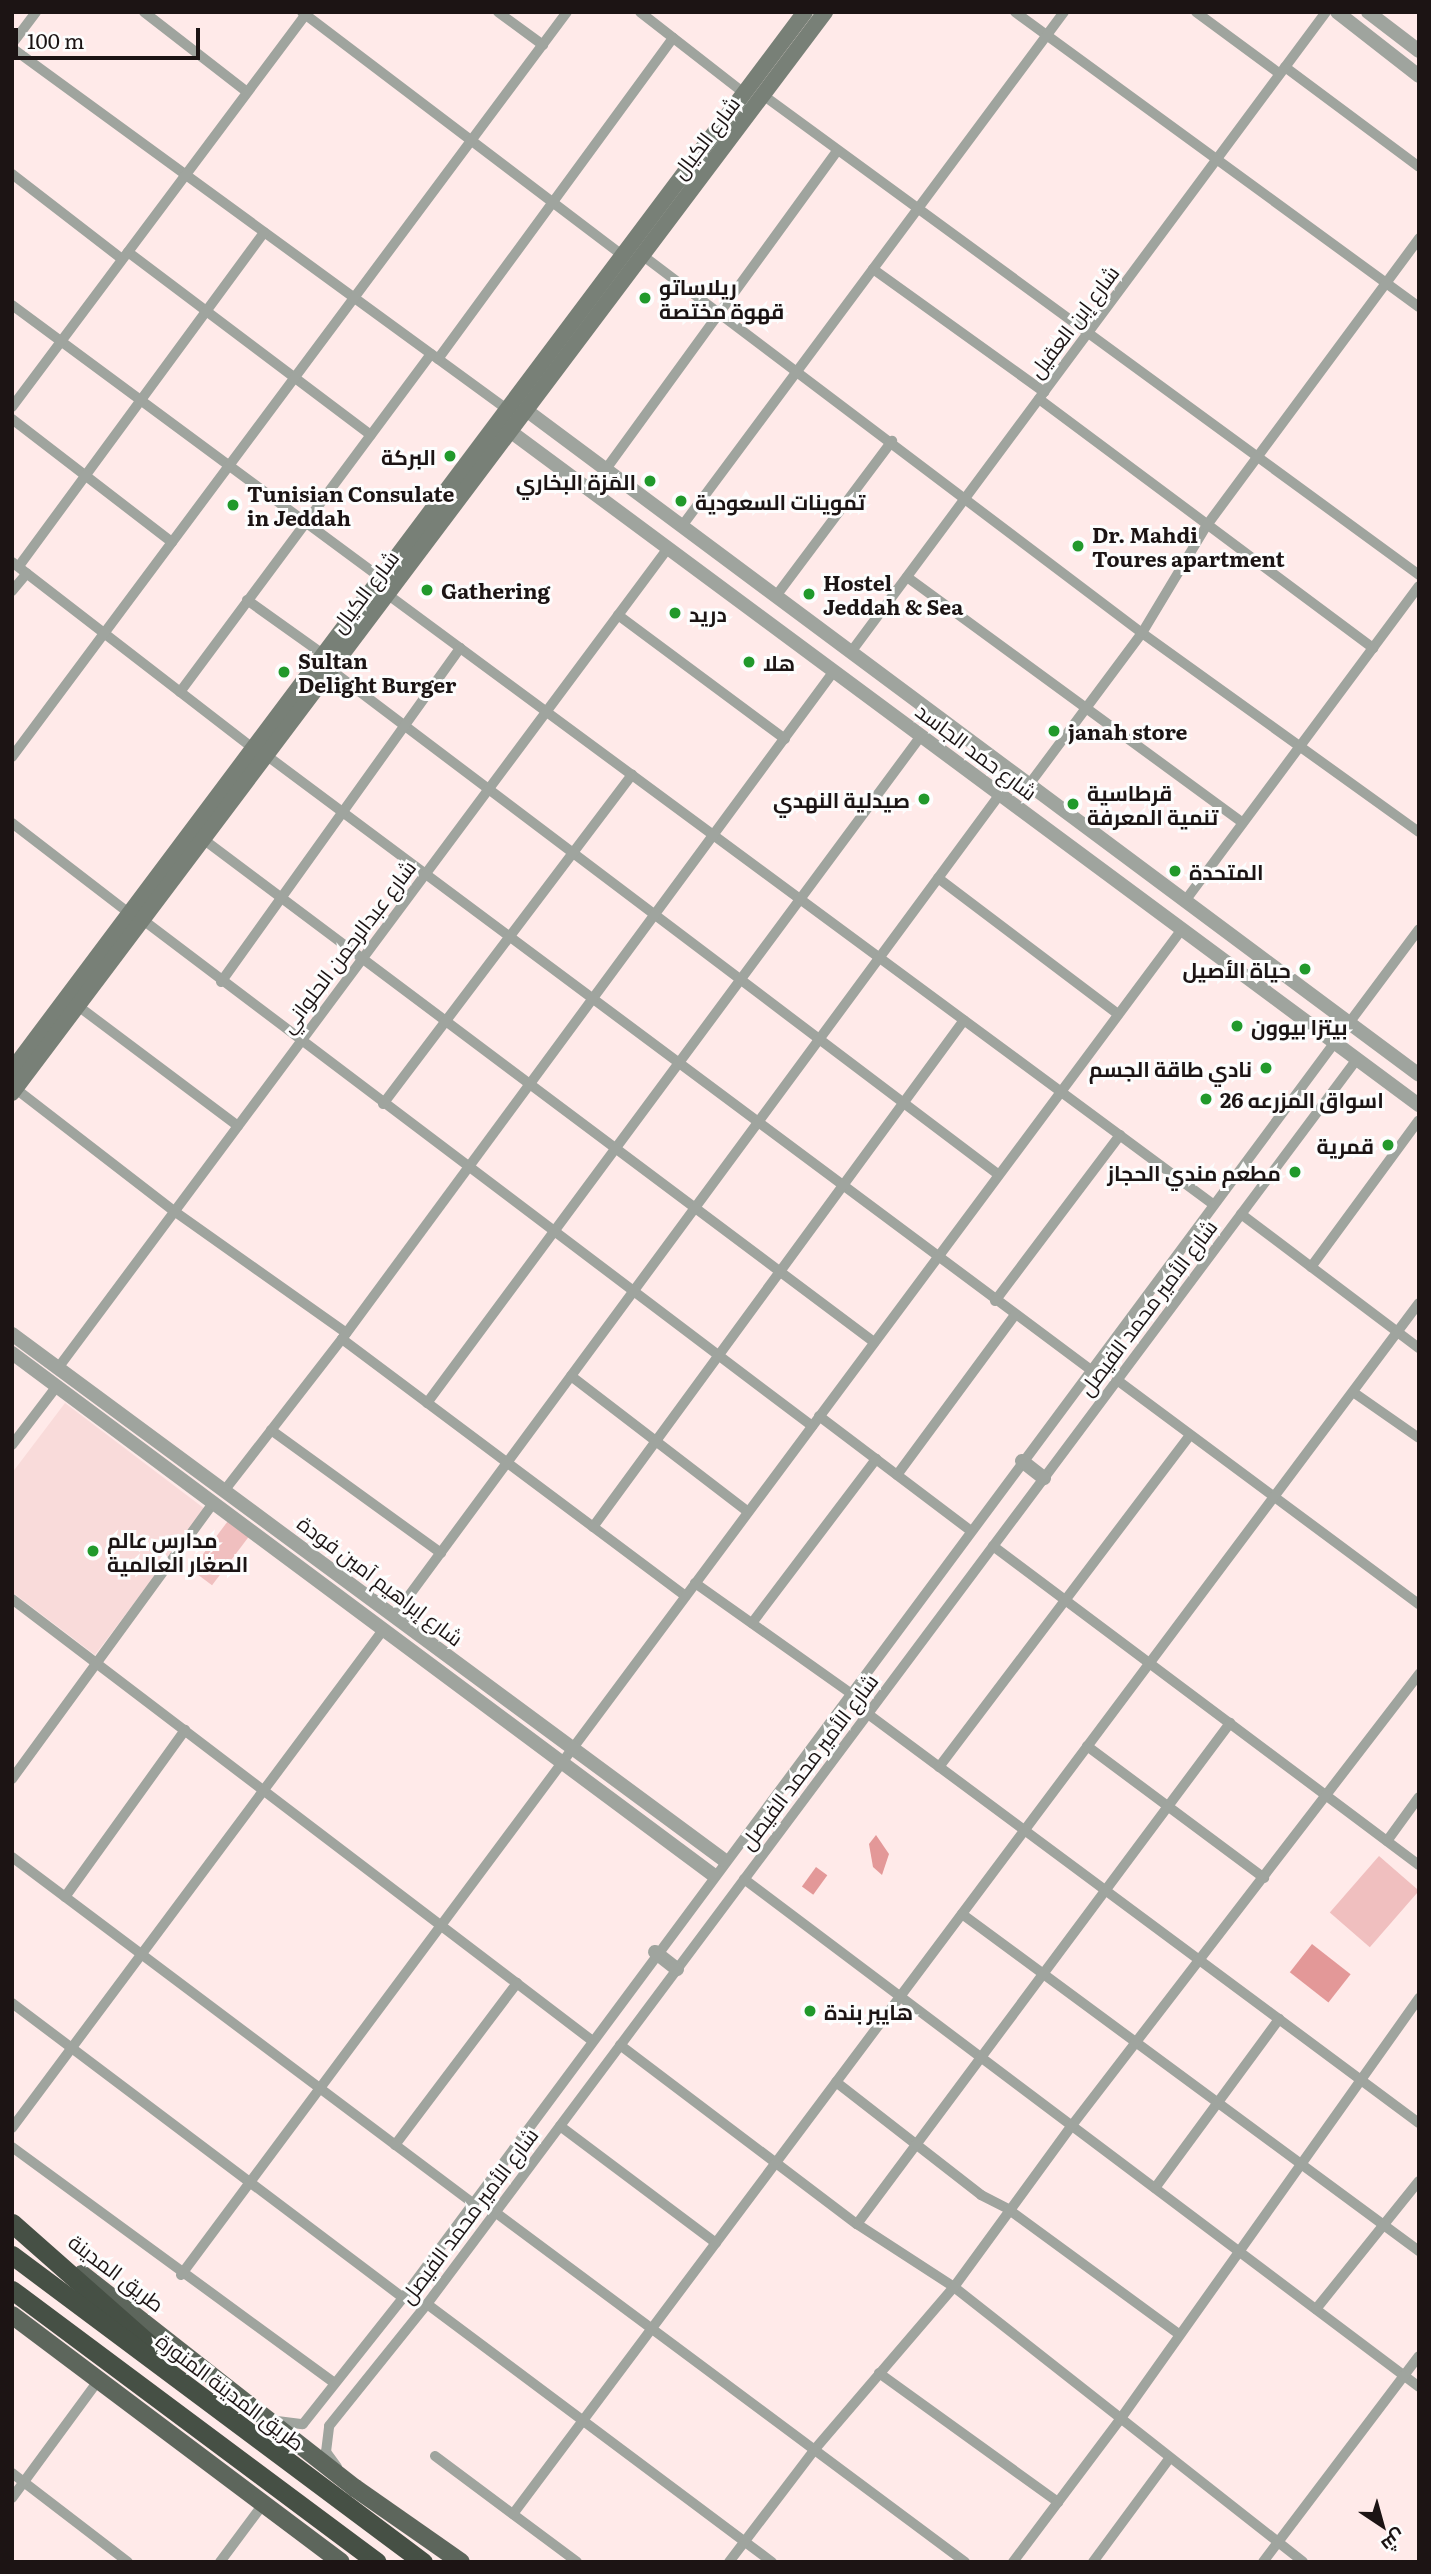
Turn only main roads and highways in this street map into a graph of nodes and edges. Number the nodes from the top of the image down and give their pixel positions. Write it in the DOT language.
graph roads {
  1 [pos="805,12"];
  2 [pos="825,12"];
  3 [pos="327,662"];
  4 [pos="260,752"];
  5 [pos="136,917"];
  6 [pos="12,1070"];
  7 [pos="14,1091"];
  8 [pos="12,2223"];
  9 [pos="12,2255"];
  10 [pos="12,2290"];
  11 [pos="12,2305"];
  12 [pos="12,2315"];
  13 [pos="129,2376"];
  14 [pos="264,2444"];
  15 [pos="341,2562"];
  16 [pos="377,2562"];
  17 [pos="423,2562"];
  18 [pos="461,2562"];
  1 -- 3 [label="main road, شارع الكيال"];
  2 -- 3 [label="main road, شارع الكيال"];
  3 -- 4 [label="main road, شارع الكيال"];
  4 -- 5 [label="main road, شارع الكيال"];
  4 -- 5 [label="main road, شارع الكيال"];
  5 -- 6 [label="main road, شارع الكيال"];
  5 -- 7 [label="main road, شارع الكيال"];
  8 -- 14 [label="highway"];
  8 -- 18 [label="main road, طريق المدينة"];
  9 -- 14 [label="highway, طريق المدينة المنورة"];
  10 -- 13 [label="highway"];
  11 -- 13 [label="highway"];
  12 -- 15 [label="main road"];
  13 -- 16 [label="highway"];
  14 -- 17 [label="highway, طريق المدينة المنورة"];
}
